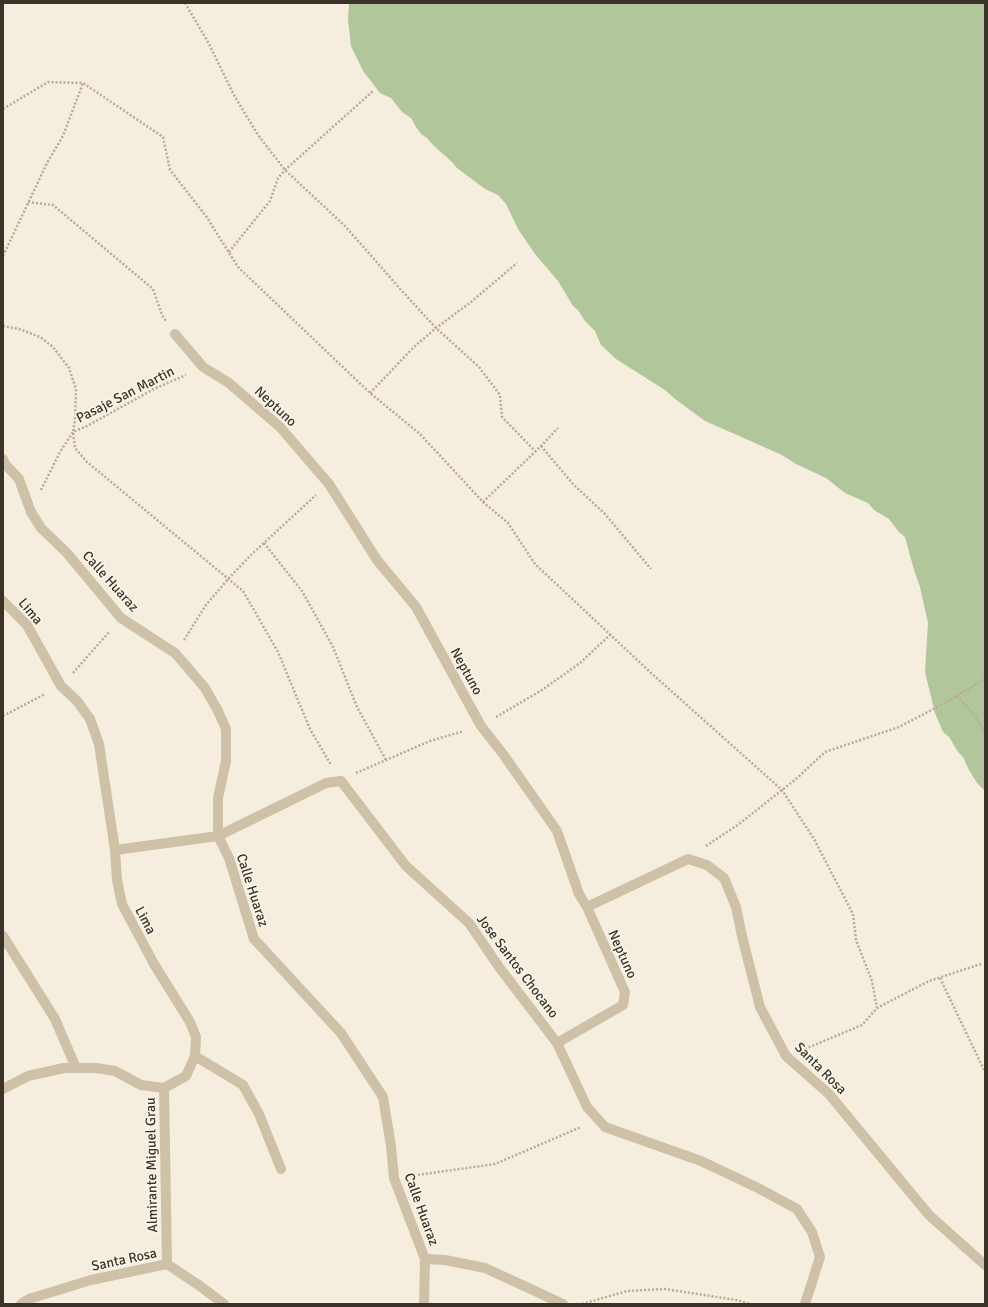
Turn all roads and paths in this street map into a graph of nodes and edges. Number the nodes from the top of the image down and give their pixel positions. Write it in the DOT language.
graph roads {
  1 [pos="185,3"];
  2 [pos="83,83"];
  3 [pos="373,91"];
  4 [pos="3,109"];
  5 [pos="285,170"];
  6 [pos="28,202"];
  7 [pos="229,252"];
  8 [pos="3,256"];
  9 [pos="517,263"];
  10 [pos="3,326"];
  11 [pos="436,328"];
  12 [pos="175,334"];
  13 [pos="203,367"];
  14 [pos="370,393"];
  15 [pos="558,428"];
  16 [pos="72,432"];
  17 [pos="541,446"];
  18 [pos="535,451"];
  19 [pos="3,459"];
  20 [pos="329,484"];
  21 [pos="483,502"];
  22 [pos="31,512"];
  23 [pos="264,542"];
  24 [pos="651,569"];
  25 [pos="229,578"];
  26 [pos="3,601"];
  27 [pos="121,618"];
  28 [pos="175,653"];
  29 [pos="985,676"];
  30 [pos="61,686"];
  31 [pos="957,696"];
  32 [pos="3,716"];
  33 [pos="985,733"];
  34 [pos="386,760"];
  35 [pos="341,781"];
  36 [pos="782,790"];
  37 [pos="218,836"];
  38 [pos="115,850"];
  39 [pos="688,859"];
  40 [pos="587,907"];
  41 [pos="3,936"];
  42 [pos="981,964"];
  43 [pos="940,978"];
  44 [pos="877,1008"];
  45 [pos="557,1042"];
  46 [pos="195,1056"];
  47 [pos="786,1056"];
  48 [pos="76,1068"];
  49 [pos="985,1072"];
  50 [pos="164,1088"];
  51 [pos="3,1089"];
  52 [pos="598,1119"];
  53 [pos="281,1168"];
  54 [pos="394,1178"];
  55 [pos="425,1259"];
  56 [pos="167,1264"];
  57 [pos="985,1265"];
  58 [pos="21,1304"];
  59 [pos="224,1304"];
  60 [pos="424,1304"];
  61 [pos="563,1304"];
  62 [pos="582,1304"];
  63 [pos="750,1304"];
  64 [pos="805,1304"];
  1 -- 5 [label="path"];
  2 -- 4 [label="path"];
  2 -- 6 [label="path"];
  2 -- 7 [label="path"];
  3 -- 5 [label="path"];
  5 -- 7 [label="path"];
  5 -- 11 [label="path"];
  6 -- 8 [label="path"];
  6 -- 12 [label="path"];
  7 -- 14 [label="path"];
  9 -- 11 [label="path"];
  10 -- 16 [label="path"];
  11 -- 14 [label="path"];
  11 -- 18 [label="path"];
  12 -- 13 [label="street, Neptuno"];
  13 -- 16 [label="path, Pasaje San Martin"];
  13 -- 20 [label="street, Neptuno"];
  14 -- 21 [label="path"];
  15 -- 17 [label="path"];
  16 -- 22 [label="path, Pasaje San Martin"];
  16 -- 25 [label="path"];
  17 -- 18 [label="path"];
  17 -- 24 [label="path"];
  18 -- 21 [label="path"];
  19 -- 22 [label="street, Calle Huaraz"];
  20 -- 23 [label="path"];
  20 -- 40 [label="street, Neptuno"];
  21 -- 36 [label="path"];
  22 -- 27 [label="street, Calle Huaraz"];
  23 -- 25 [label="path"];
  23 -- 34 [label="path"];
  25 -- 28 [label="path"];
  25 -- 35 [label="path"];
  26 -- 30 [label="street, Lima"];
  27 -- 28 [label="street, Calle Huaraz"];
  27 -- 30 [label="path"];
  28 -- 37 [label="street, Calle Huaraz"];
  29 -- 31 [label="path"];
  30 -- 32 [label="path"];
  30 -- 38 [label="street, Lima"];
  31 -- 33 [label="path"];
  31 -- 36 [label="path"];
  35 -- 37 [label="street"];
  35 -- 45 [label="street, Jose Santos Chocano"];
  36 -- 39 [label="path"];
  36 -- 44 [label="path"];
  37 -- 38 [label="street"];
  37 -- 54 [label="street, Calle Huaraz"];
  38 -- 46 [label="street, Lima"];
  39 -- 40 [label="street"];
  39 -- 47 [label="street, Santa Rosa"];
  40 -- 45 [label="street, Neptuno"];
  41 -- 48 [label="street"];
  42 -- 43 [label="path"];
  43 -- 44 [label="path"];
  43 -- 49 [label="path"];
  44 -- 47 [label="path"];
  45 -- 52 [label="street, Jose Santos Chocano"];
  46 -- 50 [label="street, Lima"];
  46 -- 53 [label="street"];
  47 -- 57 [label="street, Santa Rosa"];
  48 -- 50 [label="street"];
  48 -- 51 [label="street"];
  50 -- 56 [label="street, Almirante Miguel Grau"];
  52 -- 54 [label="path"];
  52 -- 64 [label="street, Jose Santos Chocano"];
  54 -- 55 [label="street, Calle Huaraz"];
  55 -- 60 [label="street, Calle Huaraz"];
  55 -- 61 [label="street"];
  56 -- 58 [label="street, Santa Rosa"];
  56 -- 59 [label="street, Santa Rosa"];
  62 -- 63 [label="path"];
}
